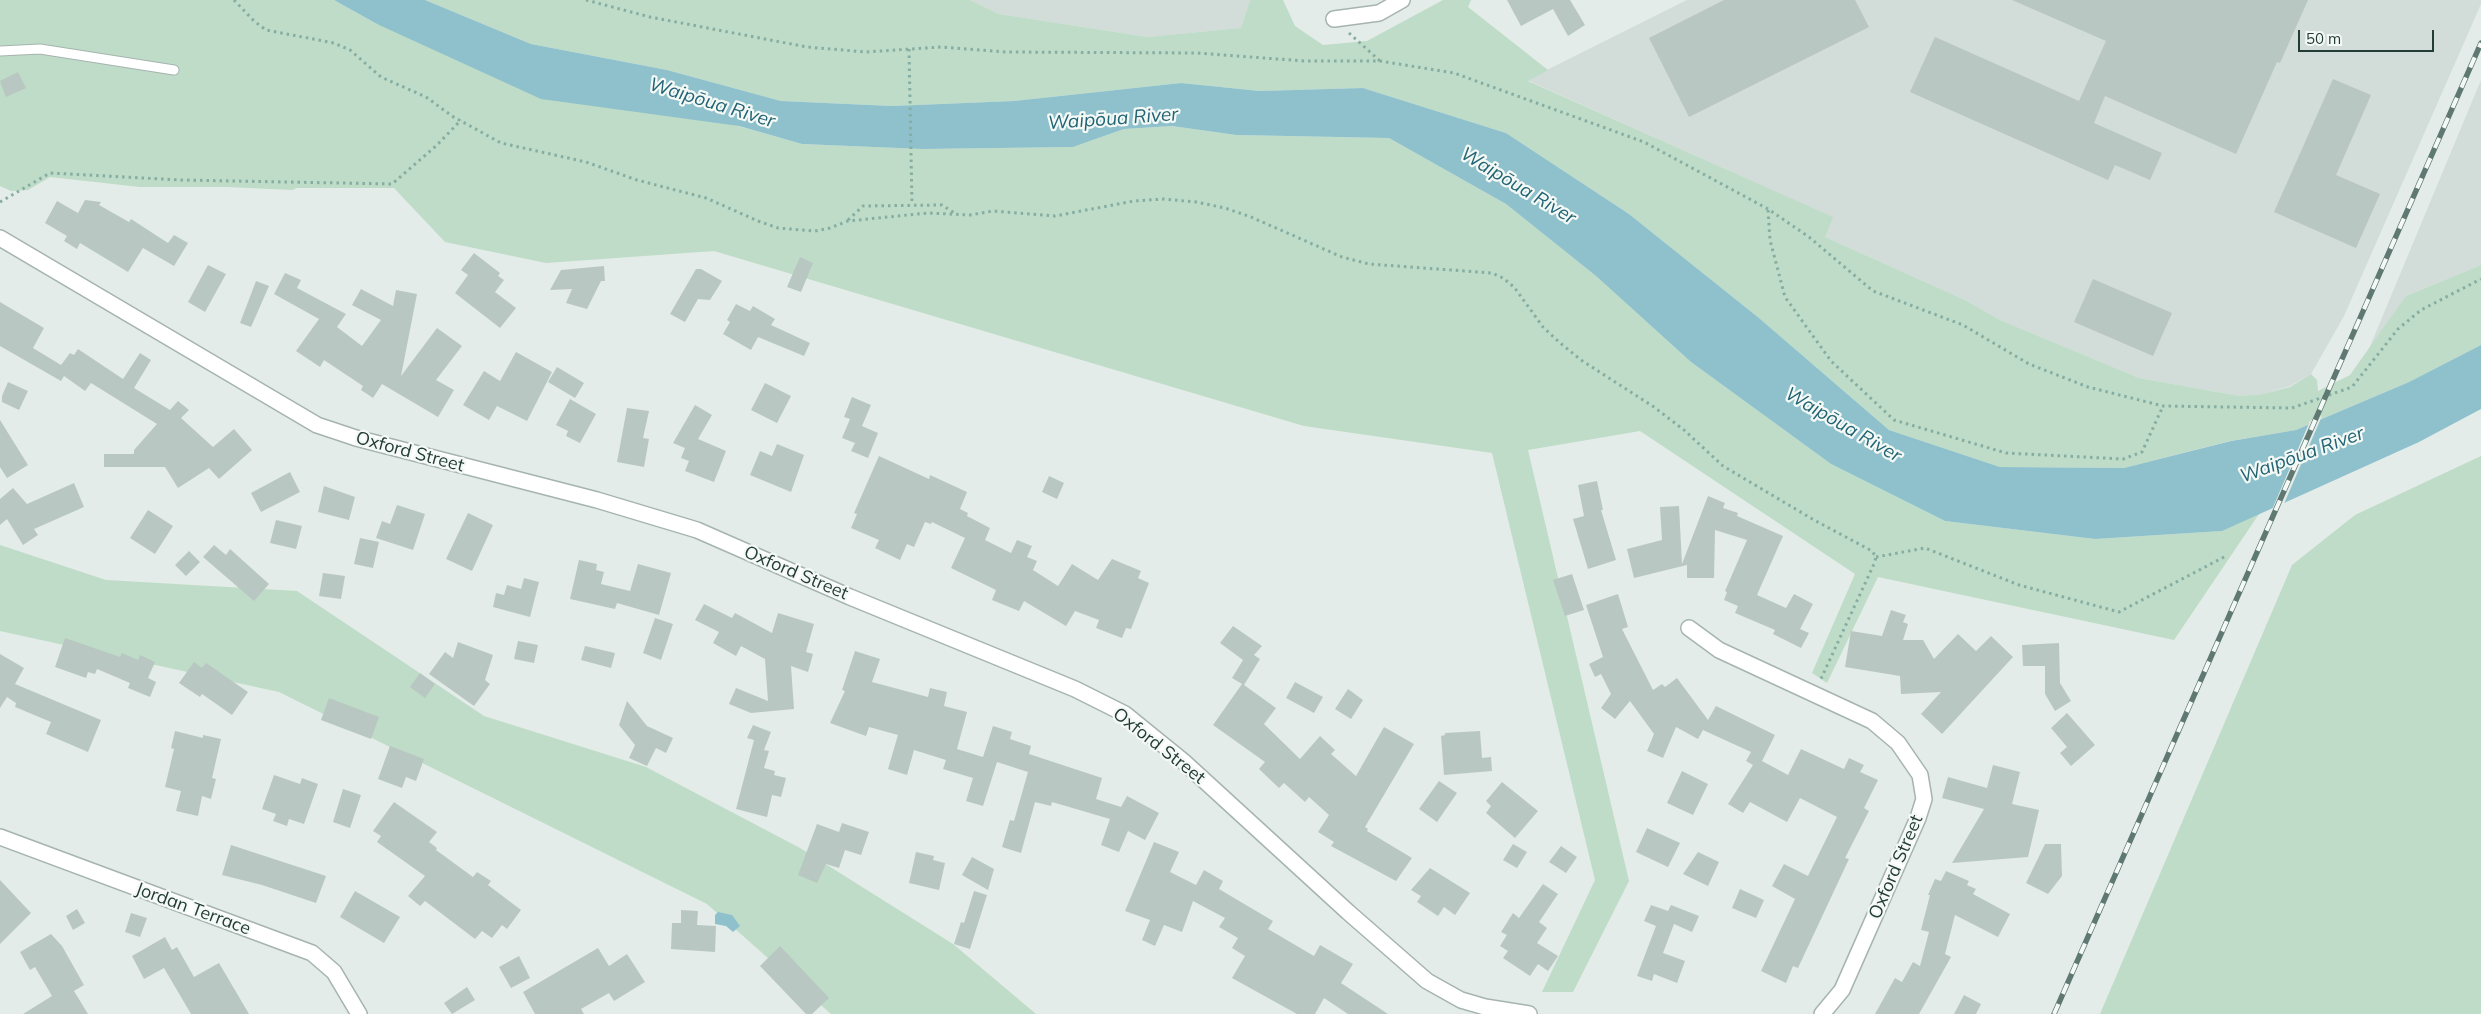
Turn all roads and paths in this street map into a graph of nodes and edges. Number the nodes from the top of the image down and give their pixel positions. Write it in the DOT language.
graph roads {
  1 [pos="234,0"];
  2 [pos="586,0"];
  3 [pos="1402,0"];
  4 [pos="1334,19"];
  5 [pos="909,49"];
  6 [pos="0,51"];
  7 [pos="1380,61"];
  8 [pos="174,70"];
  9 [pos="461,120"];
  10 [pos="0,202"];
  11 [pos="912,205"];
  12 [pos="1768,209"];
  13 [pos="957,214"];
  14 [pos="848,221"];
  15 [pos="0,238"];
  16 [pos="2481,279"];
  17 [pos="2163,406"];
  18 [pos="2226,556"];
  19 [pos="1876,557"];
  20 [pos="1689,628"];
  21 [pos="1814,694"];
  22 [pos="0,838"];
  23 [pos="359,1014"];
  24 [pos="1529,1014"];
  25 [pos="1822,1014"];
  1 -- 9 [label="path"];
  2 -- 5 [label="path"];
  3 -- 4 [label="street"];
  4 -- 7 [label="path"];
  5 -- 7 [label="path"];
  5 -- 11 [label="path"];
  6 -- 8 [label="lane"];
  7 -- 12 [label="path"];
  9 -- 10 [label="path"];
  9 -- 14 [label="path"];
  11 -- 13 [label="path"];
  11 -- 14 [label="path"];
  12 -- 17 [label="path"];
  12 -- 17 [label="path"];
  13 -- 14 [label="path"];
  13 -- 19 [label="path"];
  15 -- 24 [label="street, Oxford Street"];
  16 -- 17 [label="path"];
  18 -- 19 [label="path"];
  19 -- 21 [label="path"];
  20 -- 21 [label="street, Oxford Street"];
  21 -- 25 [label="street, Oxford Street"];
  22 -- 23 [label="street, Jordan Terrace"];
}
